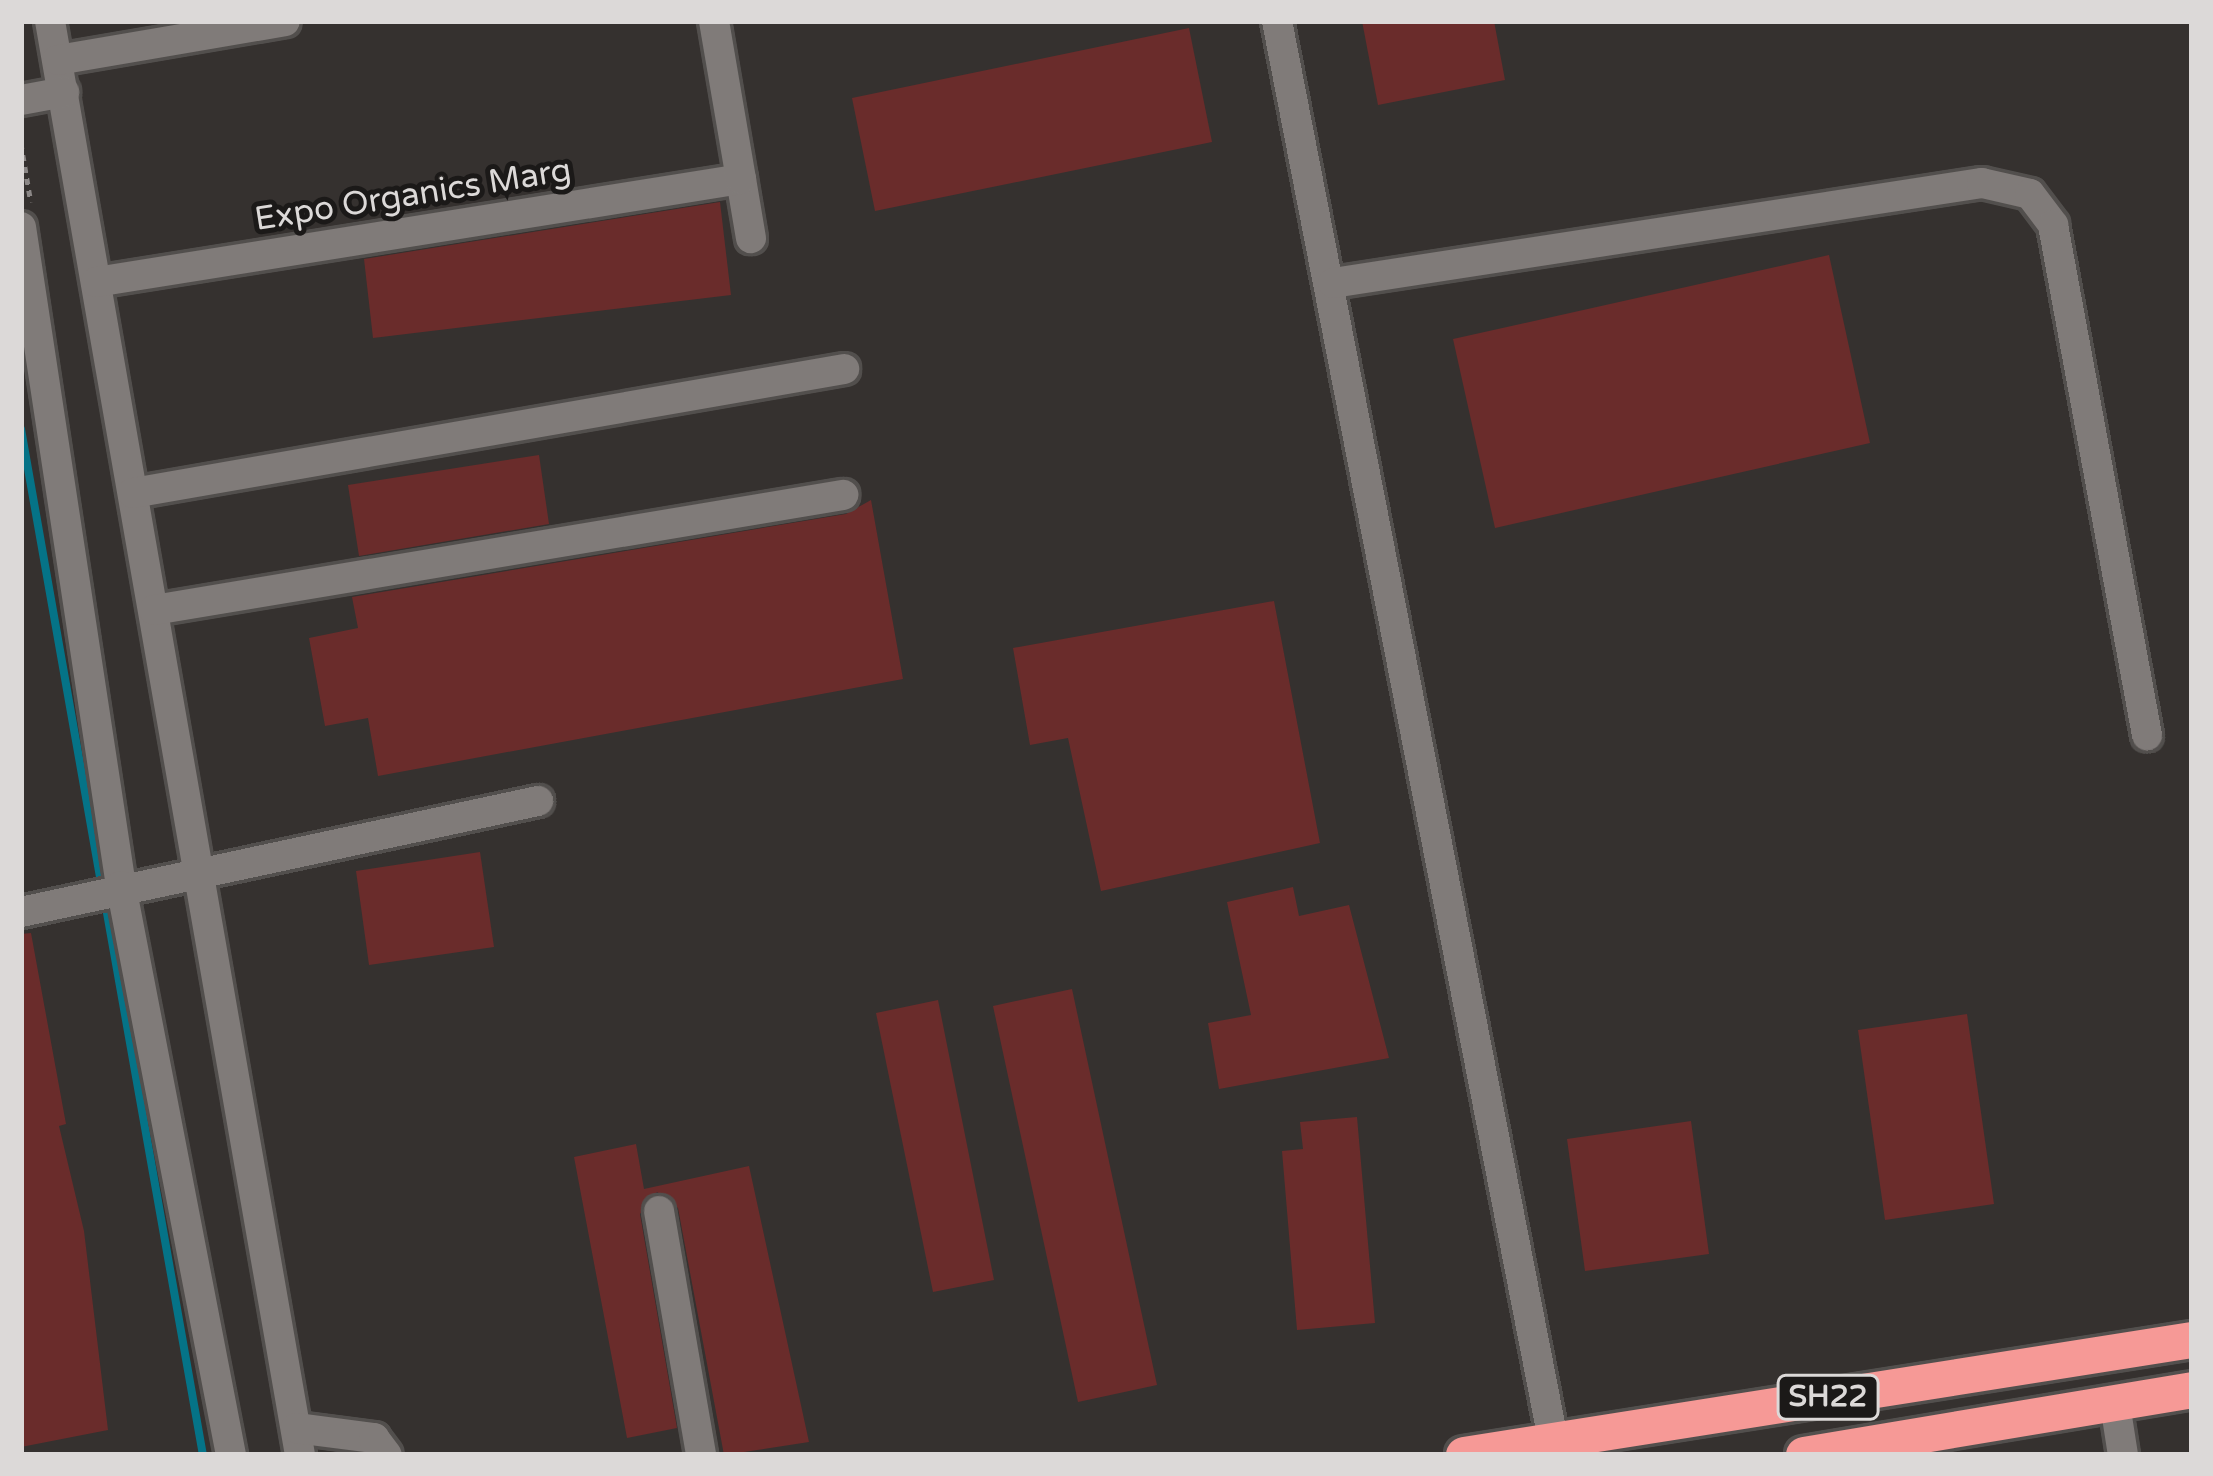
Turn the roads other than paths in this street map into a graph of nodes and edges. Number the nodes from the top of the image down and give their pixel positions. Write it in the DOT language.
graph roads {
  1 [pos="50,21"];
  2 [pos="286,21"];
  3 [pos="714,21"];
  4 [pos="1277,21"];
  5 [pos="58,60"];
  6 [pos="64,92"];
  7 [pos="21,100"];
  8 [pos="742,179"];
  9 [pos="21,227"];
  10 [pos="751,238"];
  11 [pos="96,282"];
  12 [pos="1333,283"];
  13 [pos="844,368"];
  14 [pos="133,493"];
  15 [pos="843,495"];
  16 [pos="154,610"];
  17 [pos="2147,735"];
  18 [pos="538,801"];
  19 [pos="201,873"];
  20 [pos="122,886"];
  21 [pos="21,912"];
  22 [pos="658,1210"];
  23 [pos="2192,1340"];
  24 [pos="2192,1390"];
  25 [pos="2115,1404"];
  26 [pos="298,1442"];
  27 [pos="1555,1448"];
  28 [pos="231,1455"];
  29 [pos="387,1455"];
  30 [pos="701,1455"];
  31 [pos="1464,1455"];
  32 [pos="1804,1455"];
  33 [pos="2123,1455"];
  1 -- 5 [label="street"];
  2 -- 5 [label="street"];
  3 -- 8 [label="street"];
  4 -- 12 [label="street"];
  5 -- 6 [label="street"];
  6 -- 7 [label="street"];
  6 -- 11 [label="street"];
  8 -- 10 [label="street"];
  8 -- 11 [label="street, Expo Organics Marg"];
  9 -- 20 [label="street"];
  11 -- 14 [label="street"];
  12 -- 17 [label="street"];
  12 -- 27 [label="street"];
  13 -- 14 [label="street"];
  14 -- 16 [label="street"];
  15 -- 16 [label="street"];
  16 -- 19 [label="street"];
  18 -- 19 [label="street"];
  19 -- 20 [label="street"];
  19 -- 26 [label="street"];
  20 -- 21 [label="street"];
  20 -- 28 [label="street"];
  22 -- 30 [label="street"];
  23 -- 27 [label="highway, SH22"];
  24 -- 25 [label="highway, SH22"];
  25 -- 32 [label="highway, SH22"];
  25 -- 33 [label="street"];
  26 -- 29 [label="street"];
  27 -- 31 [label="highway, SH22"];
}
